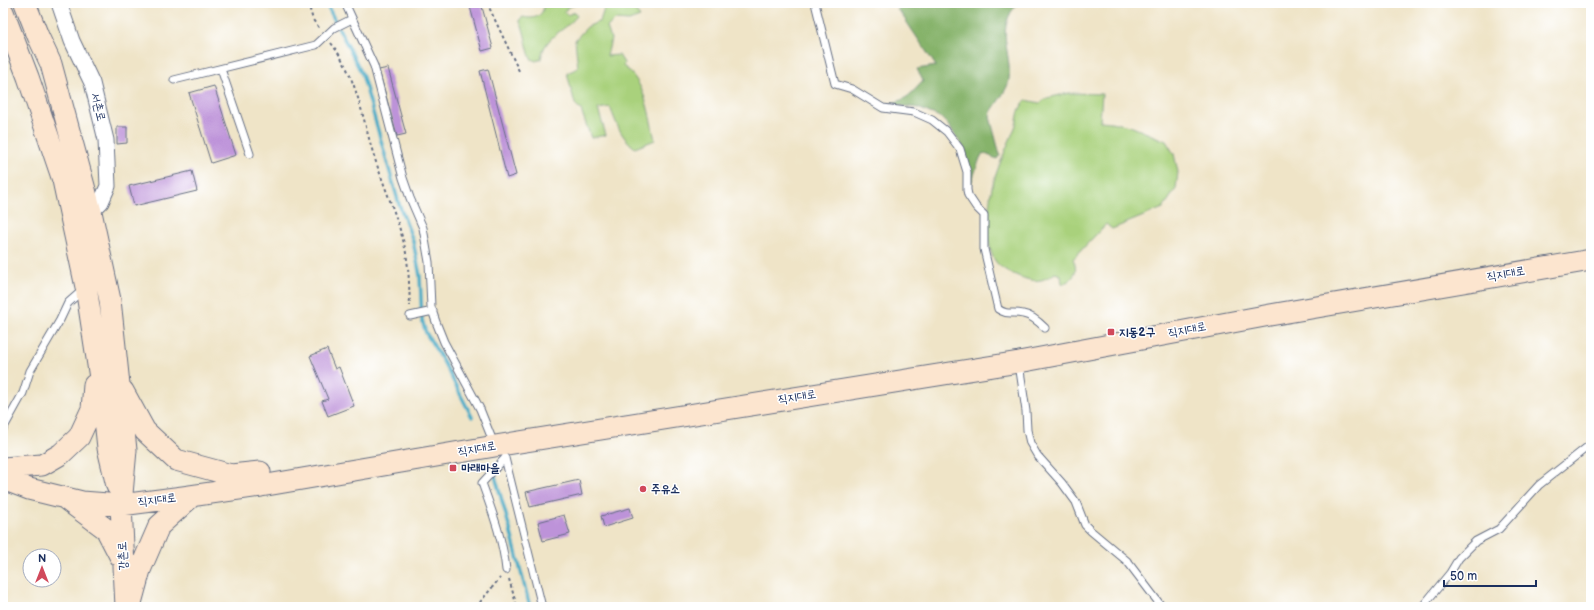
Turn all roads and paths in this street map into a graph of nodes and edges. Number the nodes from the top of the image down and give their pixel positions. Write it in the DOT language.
graph roads {
  1 [pos="25,3"];
  2 [pos="59,3"];
  3 [pos="308,3"];
  4 [pos="345,3"];
  5 [pos="487,3"];
  6 [pos="815,3"];
  7 [pos="3,12"];
  8 [pos="352,19"];
  9 [pos="326,36"];
  10 [pos="221,69"];
  11 [pos="520,73"];
  12 [pos="174,80"];
  13 [pos="250,154"];
  14 [pos="91,212"];
  15 [pos="1591,260"];
  16 [pos="86,287"];
  17 [pos="432,311"];
  18 [pos="410,316"];
  19 [pos="1045,328"];
  20 [pos="96,349"];
  21 [pos="1019,362"];
  22 [pos="119,383"];
  23 [pos="3,429"];
  24 [pos="1591,444"];
  25 [pos="500,452"];
  26 [pos="3,468"];
  27 [pos="318,476"];
  28 [pos="3,479"];
  29 [pos="192,496"];
  30 [pos="65,499"];
  31 [pos="121,505"];
  32 [pos="124,565"];
  33 [pos="506,570"];
  34 [pos="126,607"];
  35 [pos="130,607"];
  36 [pos="476,607"];
  37 [pos="517,607"];
  38 [pos="542,607"];
  39 [pos="1162,607"];
  40 [pos="1422,607"];
  1 -- 14 [label="main road"];
  2 -- 14 [label="street, 서촌로"];
  3 -- 9 [label="path"];
  4 -- 8 [label="lane"];
  5 -- 11 [label="path"];
  6 -- 19 [label="lane"];
  7 -- 16 [label="main road"];
  8 -- 9 [label="lane"];
  8 -- 17 [label="lane"];
  9 -- 10 [label="lane"];
  9 -- 18 [label="path"];
  10 -- 12 [label="lane"];
  10 -- 13 [label="lane"];
  14 -- 22 [label="main road"];
  15 -- 21 [label="main road, 직지대로"];
  16 -- 20 [label="main road"];
  16 -- 23 [label="lane"];
  17 -- 18 [label="lane"];
  17 -- 25 [label="lane"];
  20 -- 26 [label="main road"];
  20 -- 31 [label="main road"];
  21 -- 25 [label="main road, 직지대로"];
  21 -- 39 [label="lane"];
  22 -- 27 [label="main road"];
  22 -- 31 [label="main road"];
  24 -- 40 [label="lane"];
  25 -- 27 [label="main road, 직지대로"];
  25 -- 33 [label="lane"];
  25 -- 38 [label="lane"];
  27 -- 29 [label="main road, 직지대로"];
  28 -- 30 [label="main road, 직지대로"];
  29 -- 31 [label="main road, 직지대로"];
  29 -- 35 [label="main road"];
  30 -- 31 [label="main road, 직지대로"];
  30 -- 32 [label="main road"];
  31 -- 32 [label="main road, 강촌로"];
  32 -- 34 [label="main road, 강촌로"];
  33 -- 36 [label="path"];
  33 -- 37 [label="path"];
}
